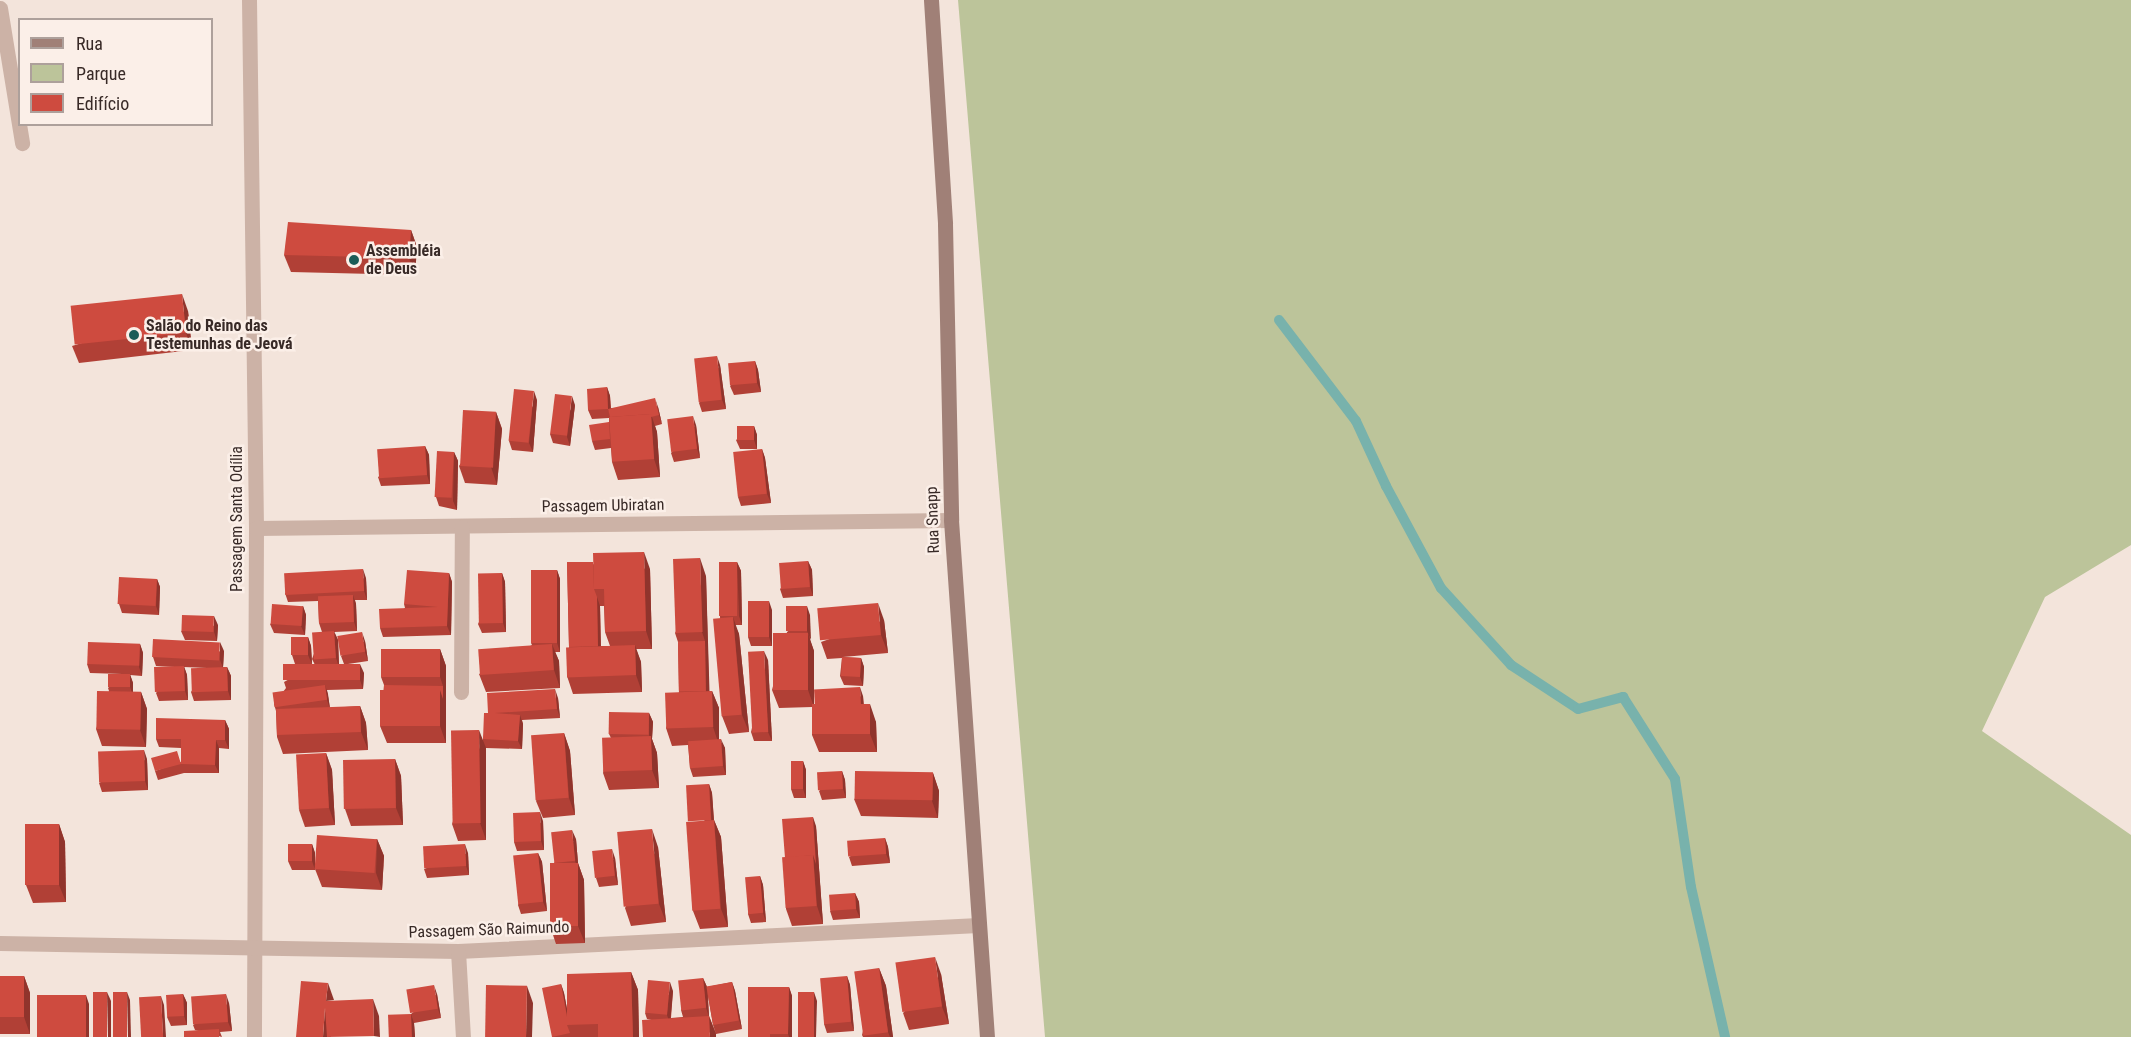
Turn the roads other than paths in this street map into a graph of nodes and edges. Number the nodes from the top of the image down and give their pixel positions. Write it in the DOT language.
graph roads {
  1 [pos="249,0"];
  2 [pos="931,0"];
  3 [pos="0,8"];
  4 [pos="18,124"];
  5 [pos="18,126"];
  6 [pos="21,143"];
  7 [pos="951,520"];
  8 [pos="462,527"];
  9 [pos="256,528"];
  10 [pos="461,692"];
  11 [pos="978,925"];
  12 [pos="0,943"];
  13 [pos="252,948"];
  14 [pos="458,951"];
  15 [pos="254,1037"];
  16 [pos="463,1037"];
  17 [pos="987,1037"];
  1 -- 9 [label="street, Passagem Santa Odília"];
  2 -- 7 [label="main road, Rua Snapp"];
  3 -- 4 [label="street"];
  5 -- 6 [label="street"];
  7 -- 8 [label="street, Passagem Ubiratan"];
  7 -- 11 [label="main road, Rua Snapp"];
  8 -- 9 [label="street, Passagem Ubiratan"];
  8 -- 10 [label="street"];
  9 -- 13 [label="street, Passagem Santa Odília"];
  11 -- 14 [label="street, Passagem São Raimundo"];
  11 -- 17 [label="main road, Rua Snapp"];
  12 -- 13 [label="street, Passagem São Raimundo"];
  13 -- 14 [label="street, Passagem São Raimundo"];
  13 -- 15 [label="street, Passagem Santa Odília"];
  14 -- 16 [label="street"];
}
